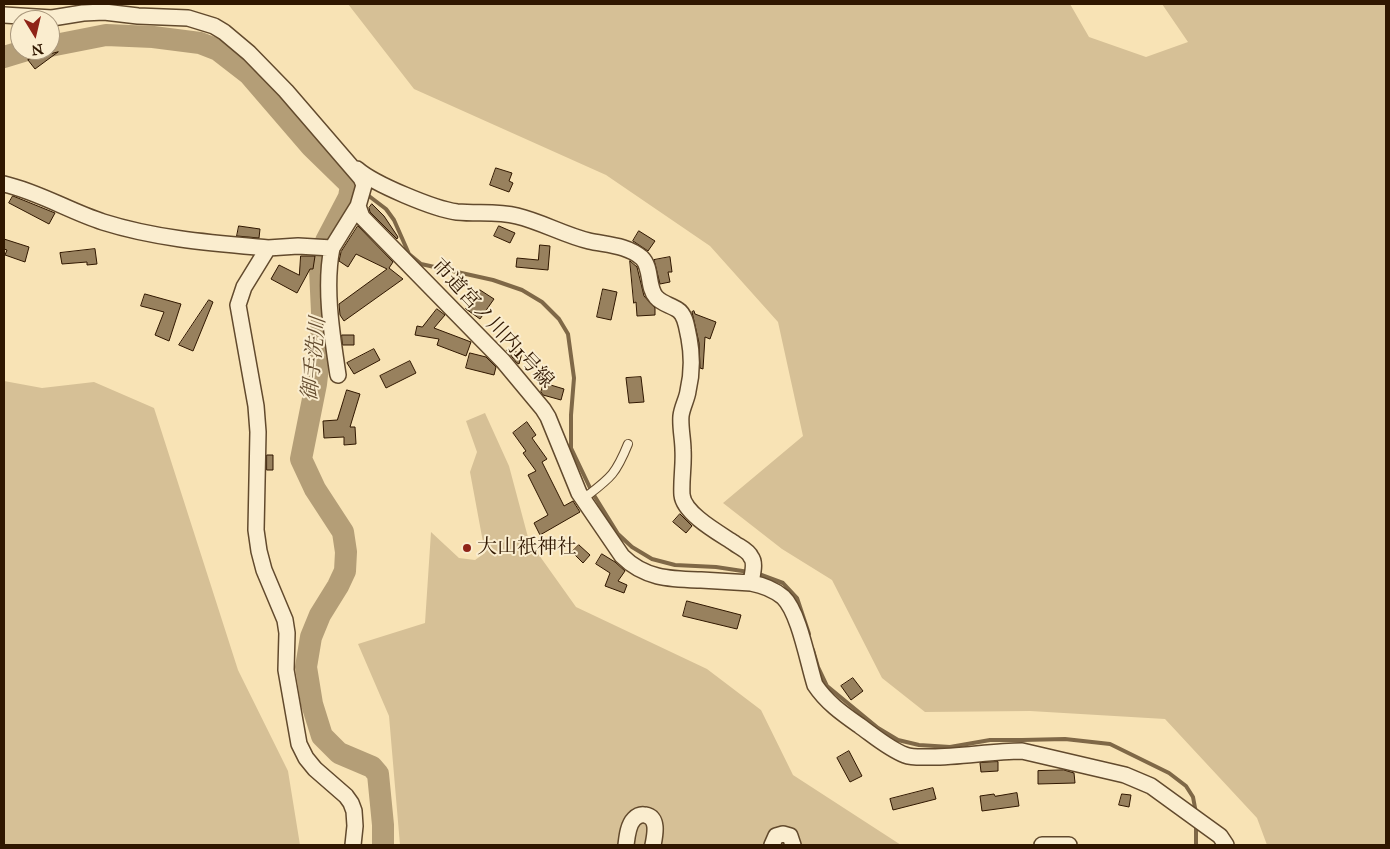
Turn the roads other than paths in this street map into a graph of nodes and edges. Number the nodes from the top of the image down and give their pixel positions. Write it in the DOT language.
graph roads {
  1 [pos="4,15"];
  2 [pos="340,155"];
  3 [pos="4,184"];
  4 [pos="360,198"];
  5 [pos="268,248"];
  6 [pos="327,248"];
  7 [pos="338,375"];
  8 [pos="628,444"];
  9 [pos="585,498"];
  10 [pos="752,576"];
  11 [pos="353,845"];
  12 [pos="626,845"];
  13 [pos="653,845"];
  14 [pos="772,845"];
  15 [pos="793,845"];
  16 [pos="1042,845"];
  17 [pos="1069,845"];
  18 [pos="1226,845"];
  1 -- 2 [label="street, 市道宮ノ川内1号線"];
  2 -- 4 [label="street, 市道宮ノ川内1号線"];
  2 -- 10 [label="street"];
  3 -- 5 [label="street"];
  4 -- 6 [label="street"];
  4 -- 9 [label="street, 市道宮ノ川内1号線"];
  5 -- 6 [label="street"];
  5 -- 11 [label="street"];
  6 -- 7 [label="street"];
  8 -- 9 [label="lane"];
  9 -- 10 [label="street, 市道宮ノ川内1号線"];
  10 -- 18 [label="street, 市道宮ノ川内1号線"];
  12 -- 13 [label="street"];
  14 -- 15 [label="street"];
  16 -- 17 [label="street"];
}
